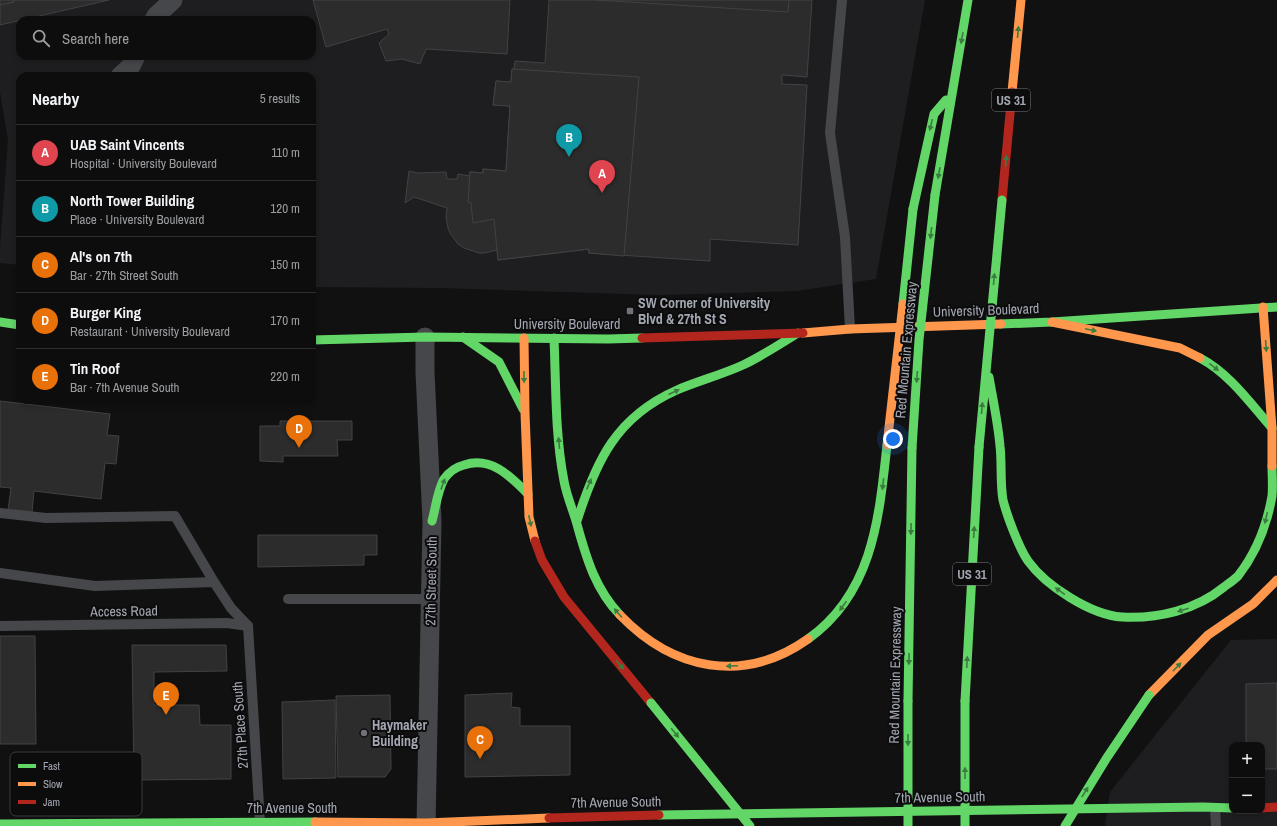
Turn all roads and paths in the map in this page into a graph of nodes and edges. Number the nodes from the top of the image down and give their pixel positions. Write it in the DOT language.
graph roads {
  1 [pos="173,0"];
  2 [pos="842,0"];
  3 [pos="968,0"];
  4 [pos="1021,0"];
  5 [pos="156,16"];
  6 [pos="952,94"];
  7 [pos="1277,306"];
  8 [pos="1263,307"];
  9 [pos="0,322"];
  10 [pos="1052,322"];
  11 [pos="16,324"];
  12 [pos="850,329"];
  13 [pos="798,333"];
  14 [pos="425,337"];
  15 [pos="463,337"];
  16 [pos="524,338"];
  17 [pos="554,338"];
  18 [pos="316,340"];
  19 [pos="986,363"];
  20 [pos="525,413"];
  21 [pos="1272,428"];
  22 [pos="528,494"];
  23 [pos="0,512"];
  24 [pos="432,521"];
  25 [pos="577,522"];
  26 [pos="0,573"];
  27 [pos="1277,580"];
  28 [pos="214,582"];
  29 [pos="430,598"];
  30 [pos="288,599"];
  31 [pos="0,626"];
  32 [pos="248,626"];
  33 [pos="1277,807"];
  34 [pos="1215,808"];
  35 [pos="1229,808"];
  36 [pos="1265,808"];
  37 [pos="260,822"];
  38 [pos="0,824"];
  39 [pos="426,825"];
  40 [pos="750,826"];
  41 [pos="908,826"];
  42 [pos="966,826"];
  43 [pos="1065,826"];
  44 [pos="1216,826"];
  1 -- 5 [label="street"];
  2 -- 12 [label="lane"];
  3 -- 6 [label="main road, Red Mountain Expressway, one-way"];
  19 -- 4 [label="main road, US 31, one-way, bridge"];
  6 -- 25 [label="main road, one-way, bridge"];
  6 -- 41 [label="main road, Red Mountain Expressway, one-way, bridge"];
  7 -- 8 [label="main road, University Boulevard"];
  8 -- 10 [label="main road, University Boulevard"];
  8 -- 21 [label="main road, one-way"];
  9 -- 11 [label="main road"];
  10 -- 12 [label="main road, University Boulevard"];
  10 -- 21 [label="main road, one-way"];
  12 -- 13 [label="main road, University Boulevard"];
  13 -- 17 [label="main road, University Boulevard"];
  25 -- 13 [label="main road, one-way"];
  14 -- 15 [label="main road, University Boulevard"];
  14 -- 18 [label="main road, University Boulevard"];
  14 -- 24 [label="street, 27th Street South"];
  15 -- 16 [label="main road, University Boulevard"];
  15 -- 20 [label="main road"];
  16 -- 17 [label="main road, University Boulevard"];
  16 -- 20 [label="main road, one-way"];
  25 -- 17 [label="main road, one-way"];
  21 -- 19 [label="main road, one-way, bridge"];
  42 -- 19 [label="main road, US 31, one-way, bridge"];
  20 -- 22 [label="main road"];
  24 -- 22 [label="main road, one-way"];
  22 -- 40 [label="main road, one-way, bridge"];
  23 -- 28 [label="lane"];
  24 -- 29 [label="street, 27th Street South"];
  26 -- 28 [label="lane"];
  43 -- 27 [label="main road, one-way, bridge"];
  28 -- 32 [label="lane"];
  29 -- 30 [label="lane"];
  29 -- 39 [label="street, 27th Street South"];
  31 -- 32 [label="lane, Access Road"];
  32 -- 37 [label="lane, 27th Place South"];
  33 -- 36 [label="main road"];
  34 -- 35 [label="main road, 7th Avenue South"];
  34 -- 39 [label="main road, 7th Avenue South"];
  34 -- 44 [label="lane"];
  37 -- 38 [label="main road, 7th Avenue South"];
  37 -- 39 [label="main road, 7th Avenue South"];
}
